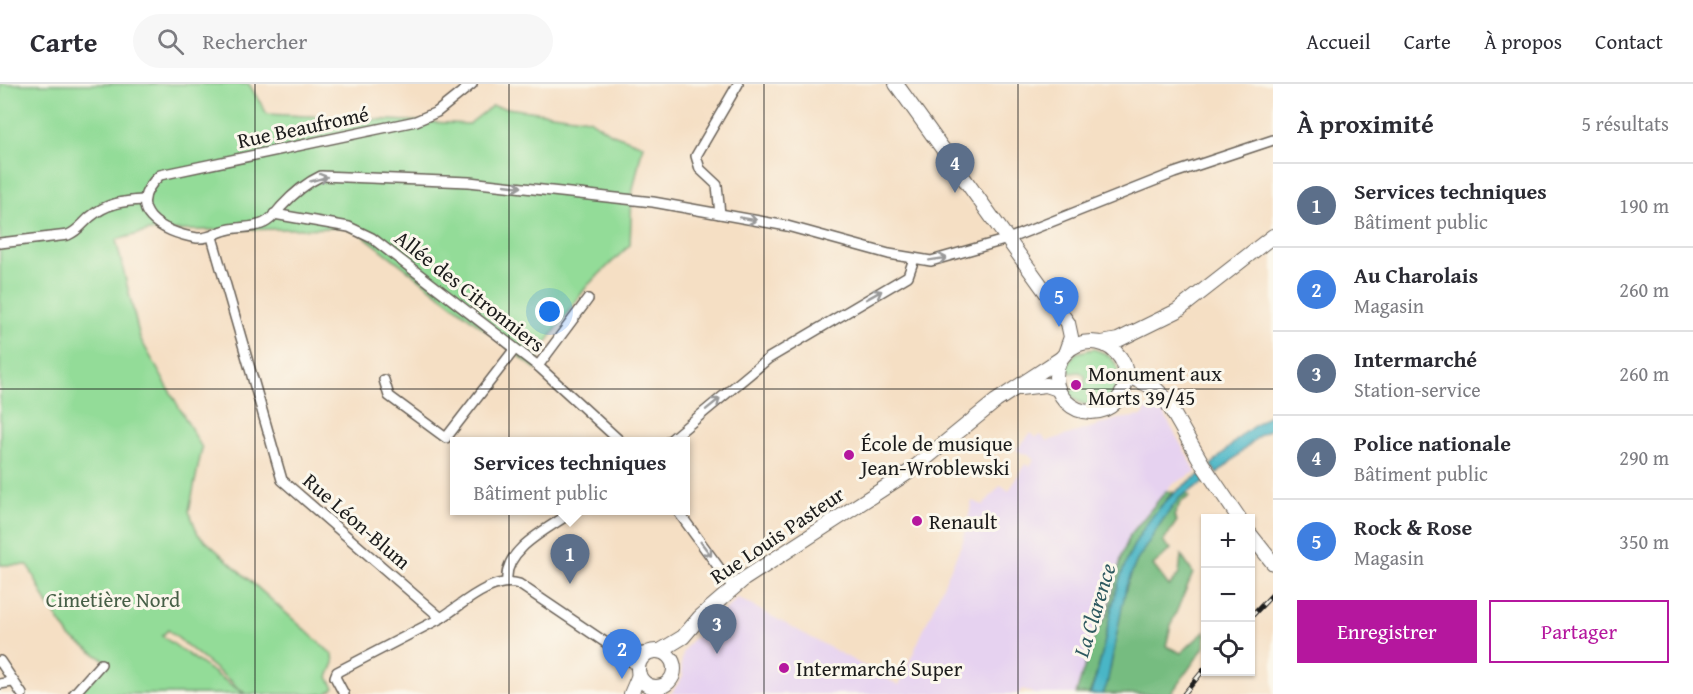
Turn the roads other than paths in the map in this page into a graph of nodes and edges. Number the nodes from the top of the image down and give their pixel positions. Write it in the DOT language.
graph roads {
  1 [pos="472,84"];
  2 [pos="738,84"];
  3 [pos="896,84"];
  4 [pos="459,88"];
  5 [pos="1273,140"];
  6 [pos="144,200"];
  7 [pos="274,214"];
  8 [pos="720,214"];
  9 [pos="1273,236"];
  10 [pos="212,237"];
  11 [pos="1008,239"];
  12 [pos="0,243"];
  13 [pos="914,259"];
  14 [pos="588,299"];
  15 [pos="1068,323"];
  16 [pos="1136,332"];
  17 [pos="1098,342"];
  18 [pos="514,350"];
  19 [pos="1063,355"];
  20 [pos="1123,361"];
  21 [pos="538,366"];
  22 [pos="1126,375"];
  23 [pos="384,380"];
  24 [pos="1150,386"];
  25 [pos="1015,389"];
  26 [pos="1058,389"];
  27 [pos="1119,398"];
  28 [pos="617,437"];
  29 [pos="673,437"];
  30 [pos="1236,514"];
  31 [pos="568,515"];
  32 [pos="681,515"];
  33 [pos="1255,539"];
  34 [pos="1273,563"];
  35 [pos="507,580"];
  36 [pos="734,588"];
  37 [pos="441,618"];
  38 [pos="683,637"];
  39 [pos="618,652"];
  40 [pos="654,652"];
  41 [pos="0,661"];
  42 [pos="101,664"];
  43 [pos="674,664"];
  44 [pos="638,672"];
  45 [pos="12,682"];
  46 [pos="0,684"];
  47 [pos="649,686"];
  48 [pos="22,694"];
  49 [pos="74,694"];
  50 [pos="344,694"];
  51 [pos="633,694"];
  1 -- 4 [label="street, Rue Beaufromé"];
  2 -- 8 [label="street"];
  3 -- 11 [label="main road"];
  4 -- 6 [label="street, Rue Beaufromé"];
  5 -- 11 [label="street"];
  6 -- 10 [label="street"];
  6 -- 12 [label="street"];
  7 -- 8 [label="street, one-way"];
  7 -- 10 [label="street"];
  7 -- 18 [label="street, Allée des Citronniers"];
  8 -- 13 [label="street, one-way"];
  9 -- 16 [label="main road"];
  10 -- 37 [label="street, Rue Léon-Blum"];
  13 -- 11 [label="street, one-way"];
  11 -- 15 [label="main road"];
  29 -- 13 [label="street, one-way"];
  14 -- 21 [label="street"];
  15 -- 17 [label="main road"];
  15 -- 19 [label="main road"];
  16 -- 17 [label="main road"];
  16 -- 20 [label="main road"];
  17 -- 19 [label="main road"];
  17 -- 20 [label="main road"];
  18 -- 21 [label="street, Allée des Citronniers"];
  18 -- 23 [label="street"];
  19 -- 25 [label="main road, Rue Louis Pasteur"];
  19 -- 26 [label="main road"];
  20 -- 22 [label="main road"];
  21 -- 28 [label="street, Allée des Citronniers"];
  22 -- 24 [label="main road"];
  22 -- 27 [label="main road"];
  24 -- 27 [label="main road"];
  24 -- 30 [label="main road"];
  25 -- 26 [label="main road"];
  25 -- 36 [label="main road, Rue Louis Pasteur"];
  26 -- 27 [label="main road"];
  31 -- 35 [label="street"];
  32 -- 36 [label="street, one-way"];
  33 -- 34 [label="main road"];
  35 -- 37 [label="street"];
  35 -- 39 [label="street"];
  36 -- 38 [label="main road, Rue Louis Pasteur"];
  37 -- 50 [label="street"];
  38 -- 40 [label="main road, Rue Louis Pasteur"];
  38 -- 43 [label="main road, Rue Louis Pasteur"];
  39 -- 40 [label="street"];
  39 -- 44 [label="street"];
  40 -- 43 [label="main road"];
  40 -- 44 [label="main road"];
  41 -- 45 [label="street"];
  42 -- 49 [label="street"];
  43 -- 47 [label="main road"];
  44 -- 47 [label="main road"];
  44 -- 51 [label="main road"];
  45 -- 46 [label="street"];
  45 -- 48 [label="street"];
  47 -- 51 [label="main road"];
}
